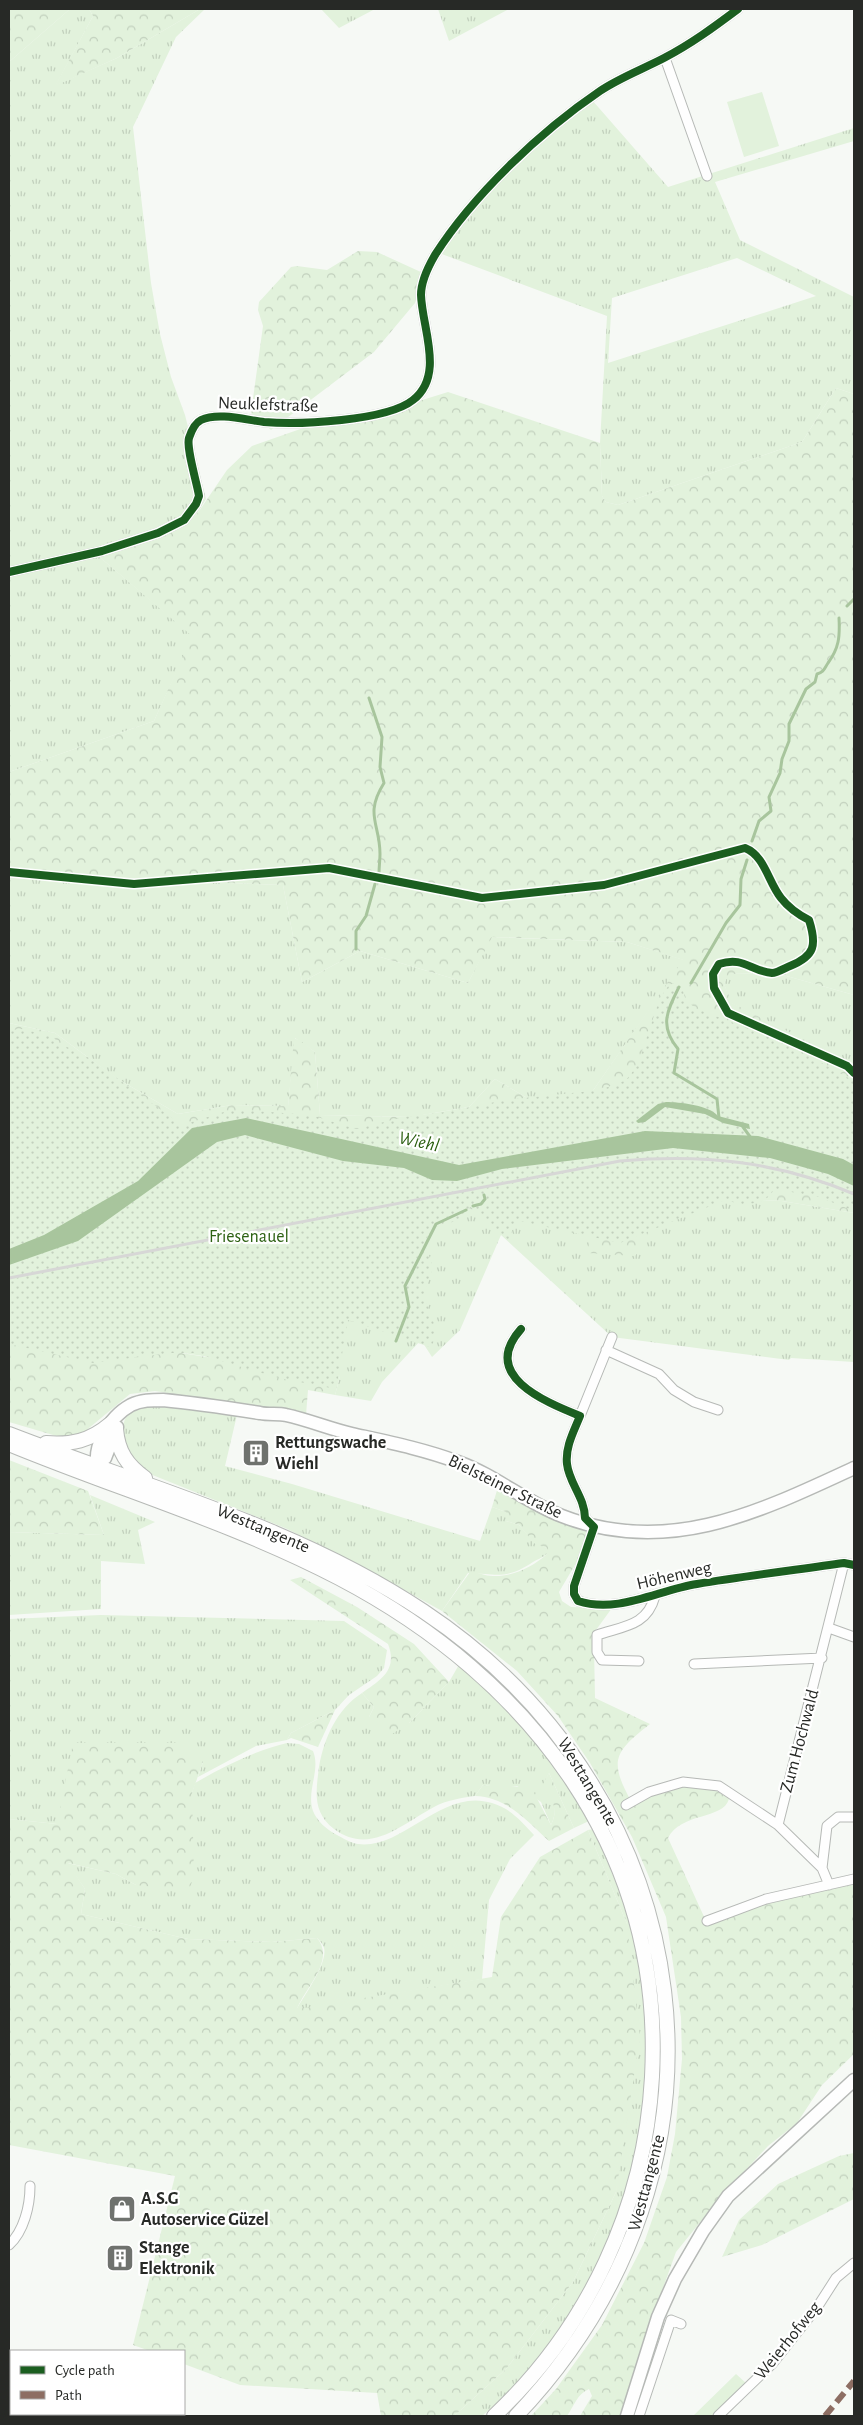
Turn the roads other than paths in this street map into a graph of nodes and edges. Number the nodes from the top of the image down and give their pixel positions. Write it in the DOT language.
graph roads {
  1 [pos="738,9"];
  2 [pos="665,58"];
  3 [pos="707,176"];
  4 [pos="9,572"];
  5 [pos="521,1329"];
  6 [pos="612,1337"];
  7 [pos="606,1350"];
  8 [pos="718,1410"];
  9 [pos="580,1416"];
  10 [pos="113,1427"];
  11 [pos="9,1434"];
  12 [pos="29,1441"];
  13 [pos="9,1444"];
  14 [pos="97,1466"];
  15 [pos="854,1468"];
  16 [pos="72,1470"];
  17 [pos="107,1483"];
  18 [pos="158,1488"];
  19 [pos="594,1527"];
  20 [pos="844,1563"];
  21 [pos="854,1565"];
  22 [pos="656,1596"];
  23 [pos="829,1628"];
  24 [pos="854,1637"];
  25 [pos="822,1658"];
  26 [pos="639,1661"];
  27 [pos="694,1664"];
  28 [pos="626,1805"];
  29 [pos="854,1817"];
  30 [pos="778,1825"];
  31 [pos="822,1868"];
  32 [pos="854,1880"];
  33 [pos="829,1885"];
  34 [pos="707,1921"];
  35 [pos="854,2080"];
  36 [pos="30,2186"];
  37 [pos="9,2245"];
  38 [pos="854,2263"];
  39 [pos="681,2324"];
  40 [pos="494,2416"];
  41 [pos="516,2416"];
  42 [pos="627,2416"];
  43 [pos="639,2416"];
  44 [pos="718,2416"];
  1 -- 2 [label="street"];
  2 -- 3 [label="street"];
  2 -- 4 [label="street, Neuklefstraße"];
  5 -- 9 [label="street"];
  6 -- 7 [label="street"];
  7 -- 8 [label="street"];
  7 -- 9 [label="street"];
  9 -- 19 [label="street"];
  10 -- 12 [label="main road"];
  10 -- 14 [label="main road"];
  10 -- 18 [label="main road"];
  10 -- 19 [label="main road, Bielsteiner Straße"];
  11 -- 12 [label="main road, Westtangente"];
  12 -- 14 [label="main road, Westtangente"];
  13 -- 16 [label="main road, Westtangente"];
  14 -- 16 [label="main road"];
  14 -- 17 [label="main road"];
  14 -- 18 [label="main road, Westtangente"];
  15 -- 19 [label="main road, Bielsteiner Straße"];
  16 -- 17 [label="main road, Westtangente"];
  17 -- 40 [label="main road, Westtangente"];
  18 -- 41 [label="main road, Westtangente"];
  19 -- 22 [label="street, Höhenweg"];
  20 -- 21 [label="street, Höhenweg"];
  20 -- 22 [label="street, Höhenweg"];
  20 -- 23 [label="street, Zum Hochwald"];
  22 -- 26 [label="street, Höhenweg"];
  23 -- 24 [label="street"];
  23 -- 25 [label="street, Zum Hochwald"];
  25 -- 27 [label="street"];
  25 -- 30 [label="street, Zum Hochwald"];
  28 -- 30 [label="street"];
  29 -- 31 [label="street"];
  30 -- 31 [label="street"];
  31 -- 33 [label="street"];
  32 -- 33 [label="street"];
  33 -- 34 [label="street"];
  35 -- 42 [label="main road"];
  36 -- 37 [label="street"];
  38 -- 44 [label="street, Weierhofweg"];
  39 -- 43 [label="street"];
}
